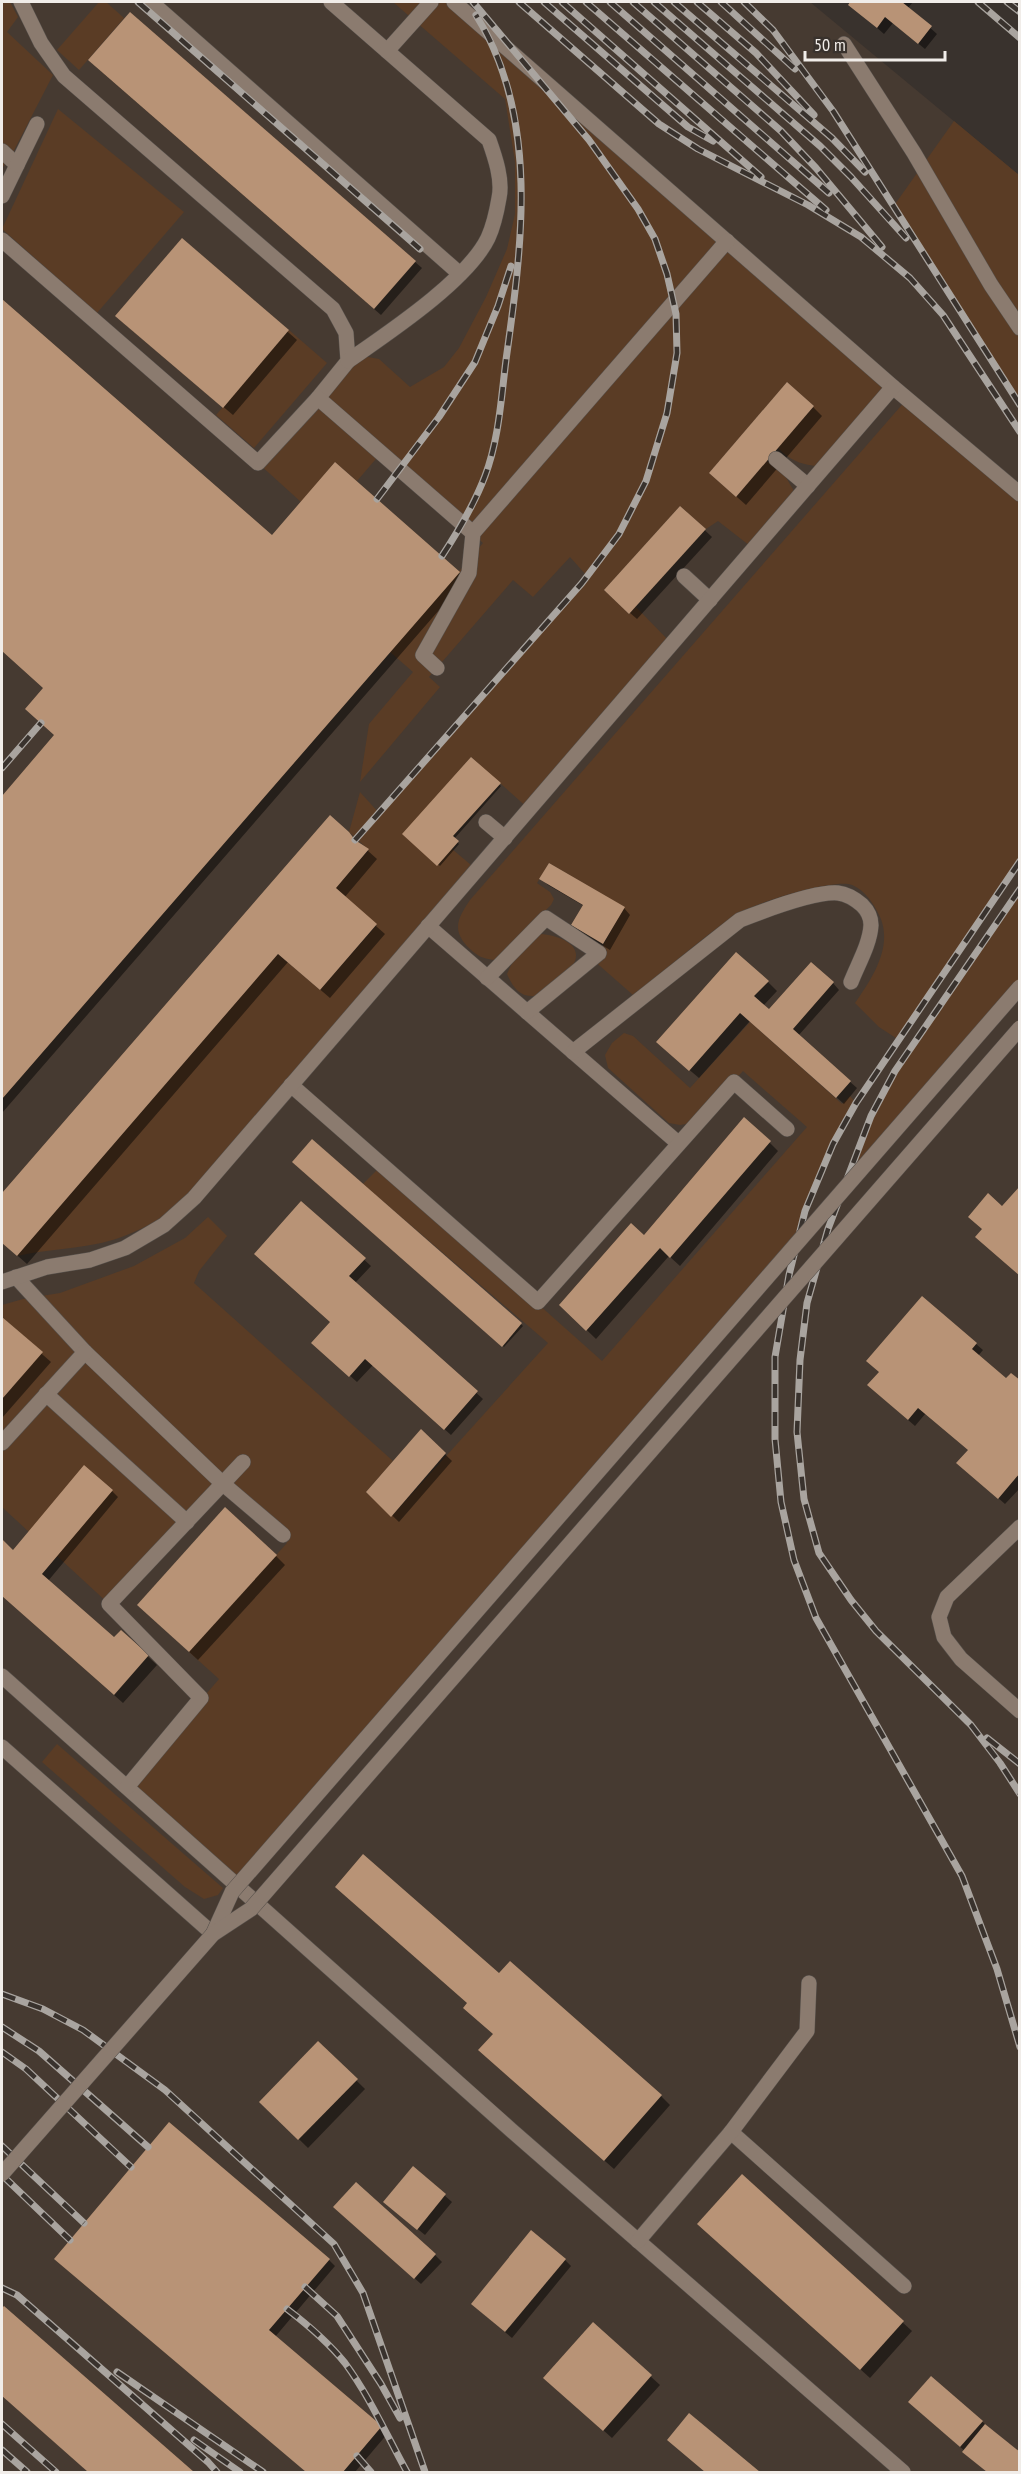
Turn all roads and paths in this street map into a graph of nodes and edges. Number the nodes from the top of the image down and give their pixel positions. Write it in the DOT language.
graph roads {
  1 [pos="21,2"];
  2 [pos="151,2"];
  3 [pos="331,2"];
  4 [pos="431,2"];
  5 [pos="454,2"];
  6 [pos="844,44"];
  7 [pos="387,51"];
  8 [pos="37,124"];
  9 [pos="2,151"];
  10 [pos="17,165"];
  11 [pos="2,196"];
  12 [pos="2,240"];
  13 [pos="727,241"];
  14 [pos="460,274"];
  15 [pos="1020,328"];
  16 [pos="348,361"];
  17 [pos="893,387"];
  18 [pos="318,399"];
  19 [pos="776,459"];
  20 [pos="808,486"];
  21 [pos="1020,494"];
  22 [pos="473,533"];
  23 [pos="684,576"];
  24 [pos="710,600"];
  25 [pos="437,668"];
  26 [pos="486,822"];
  27 [pos="505,838"];
  28 [pos="428,926"];
  29 [pos="487,978"];
  30 [pos="851,982"];
  31 [pos="1020,987"];
  32 [pos="527,1012"];
  33 [pos="1020,1028"];
  34 [pos="573,1052"];
  35 [pos="291,1085"];
  36 [pos="787,1129"];
  37 [pos="678,1143"];
  38 [pos="9,1279"];
  39 [pos="86,1352"];
  40 [pos="46,1394"];
  41 [pos="2,1443"];
  42 [pos="243,1462"];
  43 [pos="222,1483"];
  44 [pos="187,1522"];
  45 [pos="1020,1527"];
  46 [pos="283,1535"];
  47 [pos="2,1676"];
  48 [pos="1020,1711"];
  49 [pos="2,1747"];
  50 [pos="127,1787"];
  51 [pos="213,1934"];
  52 [pos="809,1983"];
  53 [pos="731,2132"];
  54 [pos="2,2174"];
  55 [pos="638,2241"];
  56 [pos="904,2286"];
  57 [pos="903,2472"];
  1 -- 16 [label="lane"];
  2 -- 14 [label="lane"];
  3 -- 7 [label="lane"];
  4 -- 7 [label="lane"];
  5 -- 13 [label="lane"];
  6 -- 15 [label="lane"];
  7 -- 14 [label="lane"];
  8 -- 10 [label="lane"];
  9 -- 10 [label="lane"];
  10 -- 11 [label="lane"];
  12 -- 18 [label="lane"];
  13 -- 17 [label="lane"];
  13 -- 22 [label="lane"];
  14 -- 16 [label="lane"];
  16 -- 18 [label="lane"];
  17 -- 20 [label="lane"];
  17 -- 21 [label="lane"];
  18 -- 22 [label="lane"];
  19 -- 20 [label="lane"];
  20 -- 24 [label="lane"];
  22 -- 25 [label="lane"];
  23 -- 24 [label="lane"];
  24 -- 27 [label="lane"];
  26 -- 27 [label="lane"];
  27 -- 28 [label="lane"];
  28 -- 29 [label="lane"];
  28 -- 35 [label="lane"];
  29 -- 32 [label="lane"];
  29 -- 32 [label="lane"];
  30 -- 34 [label="lane"];
  31 -- 51 [label="lane, bridge"];
  32 -- 34 [label="lane"];
  33 -- 51 [label="lane, bridge"];
  34 -- 37 [label="lane"];
  35 -- 37 [label="lane"];
  35 -- 38 [label="lane"];
  36 -- 37 [label="lane"];
  38 -- 39 [label="lane"];
  39 -- 40 [label="lane"];
  39 -- 43 [label="lane"];
  40 -- 41 [label="lane"];
  40 -- 44 [label="lane"];
  42 -- 43 [label="lane"];
  43 -- 44 [label="lane"];
  43 -- 46 [label="lane"];
  44 -- 50 [label="lane"];
  45 -- 48 [label="lane"];
  47 -- 50 [label="lane"];
  49 -- 51 [label="lane"];
  50 -- 55 [label="lane"];
  51 -- 54 [label="lane, bridge"];
  52 -- 53 [label="lane"];
  53 -- 55 [label="lane"];
  53 -- 56 [label="lane"];
  55 -- 57 [label="lane"];
}
